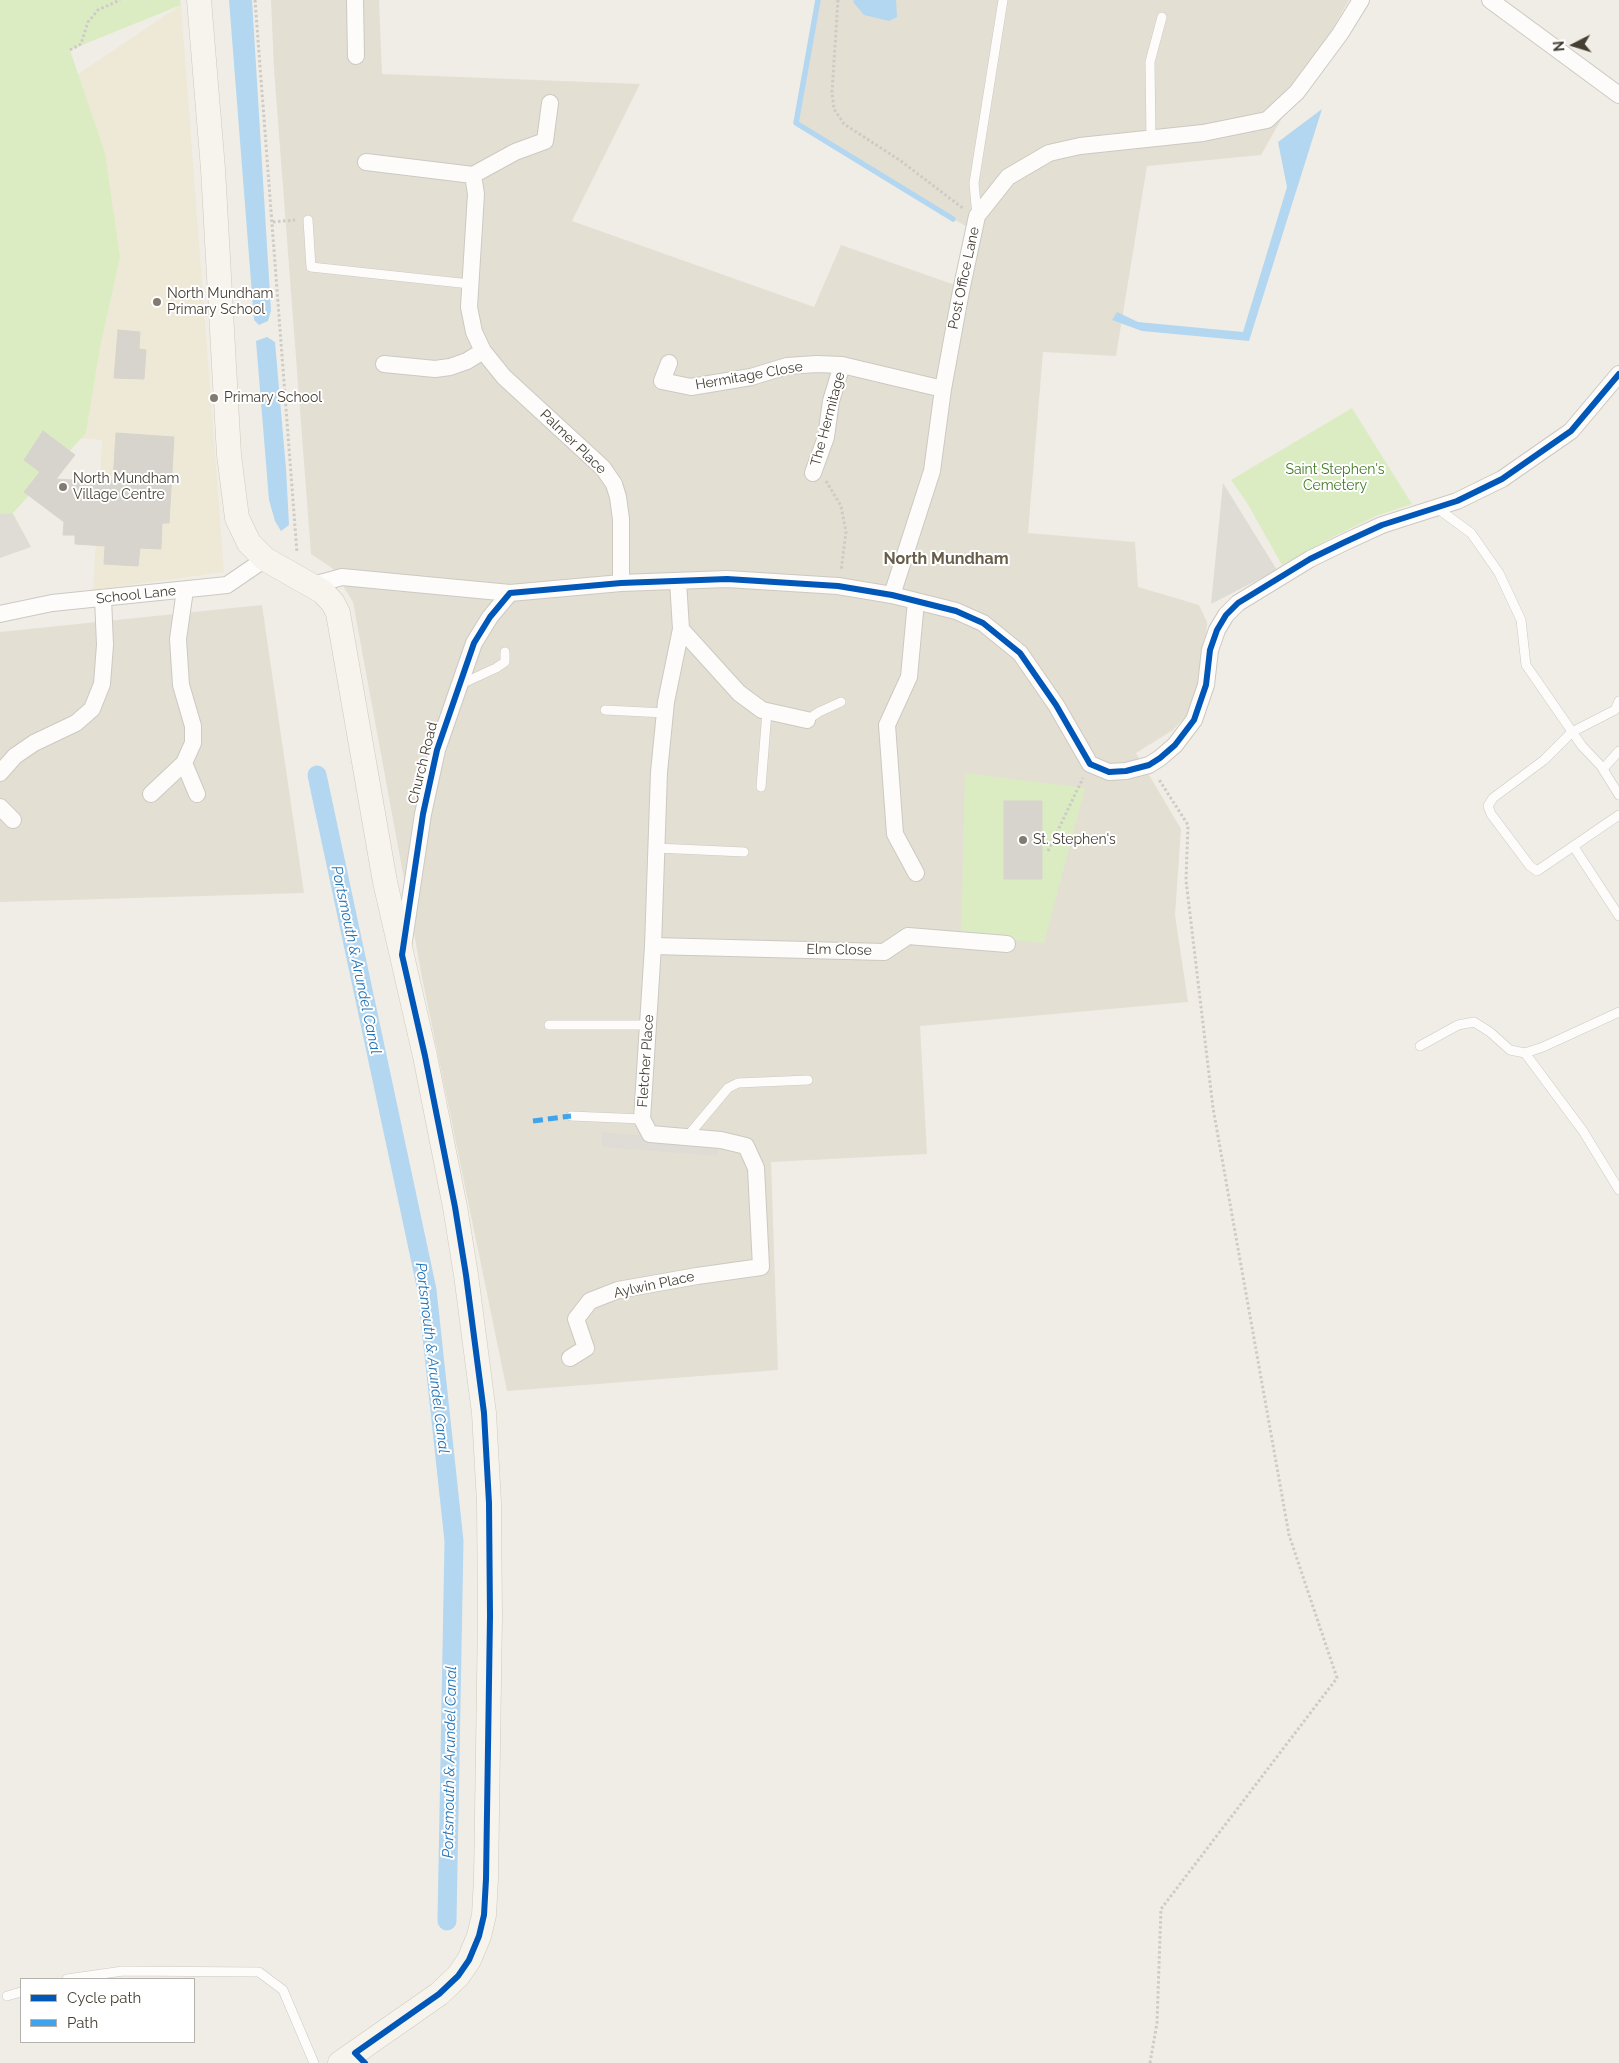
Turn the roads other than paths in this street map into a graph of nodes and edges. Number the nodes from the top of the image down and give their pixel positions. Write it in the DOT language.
graph roads {
  1 [pos="199,0"];
  2 [pos="355,0"];
  3 [pos="1003,0"];
  4 [pos="1361,0"];
  5 [pos="1490,0"];
  6 [pos="1162,17"];
  7 [pos="356,56"];
  8 [pos="1619,95"];
  9 [pos="550,103"];
  10 [pos="1151,139"];
  11 [pos="366,162"];
  12 [pos="473,175"];
  13 [pos="977,216"];
  14 [pos="308,220"];
  15 [pos="470,284"];
  16 [pos="483,351"];
  17 [pos="669,363"];
  18 [pos="384,364"];
  19 [pos="842,365"];
  20 [pos="1619,374"];
  21 [pos="943,390"];
  22 [pos="814,474"];
  23 [pos="1436,508"];
  24 [pos="266,559"];
  25 [pos="305,581"];
  26 [pos="678,581"];
  27 [pos="621,583"];
  28 [pos="185,590"];
  29 [pos="510,593"];
  30 [pos="892,595"];
  31 [pos="103,598"];
  32 [pos="916,601"];
  33 [pos="0,614"];
  34 [pos="681,629"];
  35 [pos="505,652"];
  36 [pos="459,685"];
  37 [pos="1619,701"];
  38 [pos="841,702"];
  39 [pos="605,710"];
  40 [pos="767,712"];
  41 [pos="665,713"];
  42 [pos="807,720"];
  43 [pos="1572,732"];
  44 [pos="1619,751"];
  45 [pos="184,763"];
  46 [pos="1603,769"];
  47 [pos="0,774"];
  48 [pos="760,787"];
  49 [pos="151,794"];
  50 [pos="197,794"];
  51 [pos="1619,795"];
  52 [pos="0,807"];
  53 [pos="1619,816"];
  54 [pos="13,820"];
  55 [pos="1574,847"];
  56 [pos="656,848"];
  57 [pos="744,852"];
  58 [pos="916,873"];
  59 [pos="1619,916"];
  60 [pos="1007,944"];
  61 [pos="653,946"];
  62 [pos="402,954"];
  63 [pos="1619,1012"];
  64 [pos="549,1025"];
  65 [pos="648,1025"];
  66 [pos="1420,1046"];
  67 [pos="1525,1053"];
  68 [pos="808,1080"];
  69 [pos="570,1116"];
  70 [pos="642,1119"];
  71 [pos="687,1137"];
  72 [pos="1619,1190"];
  73 [pos="761,1267"];
  74 [pos="570,1358"];
  75 [pos="74,1978"];
  76 [pos="20,1992"];
  77 [pos="7,1996"];
  78 [pos="314,2063"];
  79 [pos="340,2063"];
  1 -- 24 [label="main road"];
  2 -- 7 [label="street"];
  3 -- 13 [label="lane"];
  4 -- 10 [label="street, Post Office Lane"];
  5 -- 8 [label="street"];
  6 -- 10 [label="lane"];
  9 -- 12 [label="street"];
  10 -- 13 [label="street, Post Office Lane"];
  11 -- 12 [label="street"];
  12 -- 15 [label="street, Palmer Place"];
  13 -- 21 [label="street, Post Office Lane"];
  14 -- 15 [label="lane"];
  15 -- 16 [label="street, Palmer Place"];
  16 -- 18 [label="street"];
  16 -- 27 [label="street, Palmer Place"];
  17 -- 19 [label="street, Hermitage Close"];
  19 -- 21 [label="street, Hermitage Close"];
  19 -- 22 [label="street, The Hermitage"];
  20 -- 23 [label="street"];
  21 -- 30 [label="street, Post Office Lane"];
  23 -- 32 [label="street"];
  23 -- 43 [label="lane"];
  24 -- 25 [label="main road"];
  24 -- 28 [label="street, School Lane"];
  25 -- 29 [label="street"];
  25 -- 62 [label="main road"];
  26 -- 27 [label="street"];
  26 -- 30 [label="street"];
  26 -- 34 [label="street, Fletcher Place"];
  27 -- 29 [label="street"];
  28 -- 31 [label="street, School Lane"];
  28 -- 45 [label="street"];
  29 -- 36 [label="street, Church Road"];
  30 -- 32 [label="street"];
  31 -- 33 [label="street, School Lane"];
  31 -- 47 [label="street"];
  32 -- 58 [label="street"];
  34 -- 40 [label="street"];
  34 -- 41 [label="street, Fletcher Place"];
  35 -- 36 [label="lane"];
  36 -- 62 [label="street, Church Road"];
  37 -- 43 [label="lane"];
  38 -- 42 [label="lane"];
  39 -- 41 [label="lane"];
  40 -- 42 [label="street"];
  40 -- 48 [label="lane"];
  41 -- 56 [label="street, Fletcher Place"];
  43 -- 46 [label="lane"];
  43 -- 55 [label="lane"];
  44 -- 46 [label="lane"];
  45 -- 49 [label="street"];
  45 -- 50 [label="street"];
  46 -- 51 [label="lane"];
  52 -- 54 [label="street"];
  53 -- 55 [label="lane"];
  55 -- 59 [label="lane"];
  56 -- 57 [label="lane"];
  56 -- 61 [label="street, Fletcher Place"];
  60 -- 61 [label="street, Elm Close"];
  61 -- 65 [label="street, Fletcher Place"];
  62 -- 79 [label="main road"];
  63 -- 67 [label="lane"];
  64 -- 65 [label="lane"];
  65 -- 70 [label="street, Fletcher Place"];
  66 -- 67 [label="lane"];
  67 -- 72 [label="lane"];
  68 -- 71 [label="lane"];
  69 -- 70 [label="lane"];
  70 -- 71 [label="street, Fletcher Place"];
  71 -- 73 [label="street, Fletcher Place"];
  73 -- 74 [label="street, Aylwin Place"];
  75 -- 78 [label="lane"];
  76 -- 77 [label="lane"];
}
